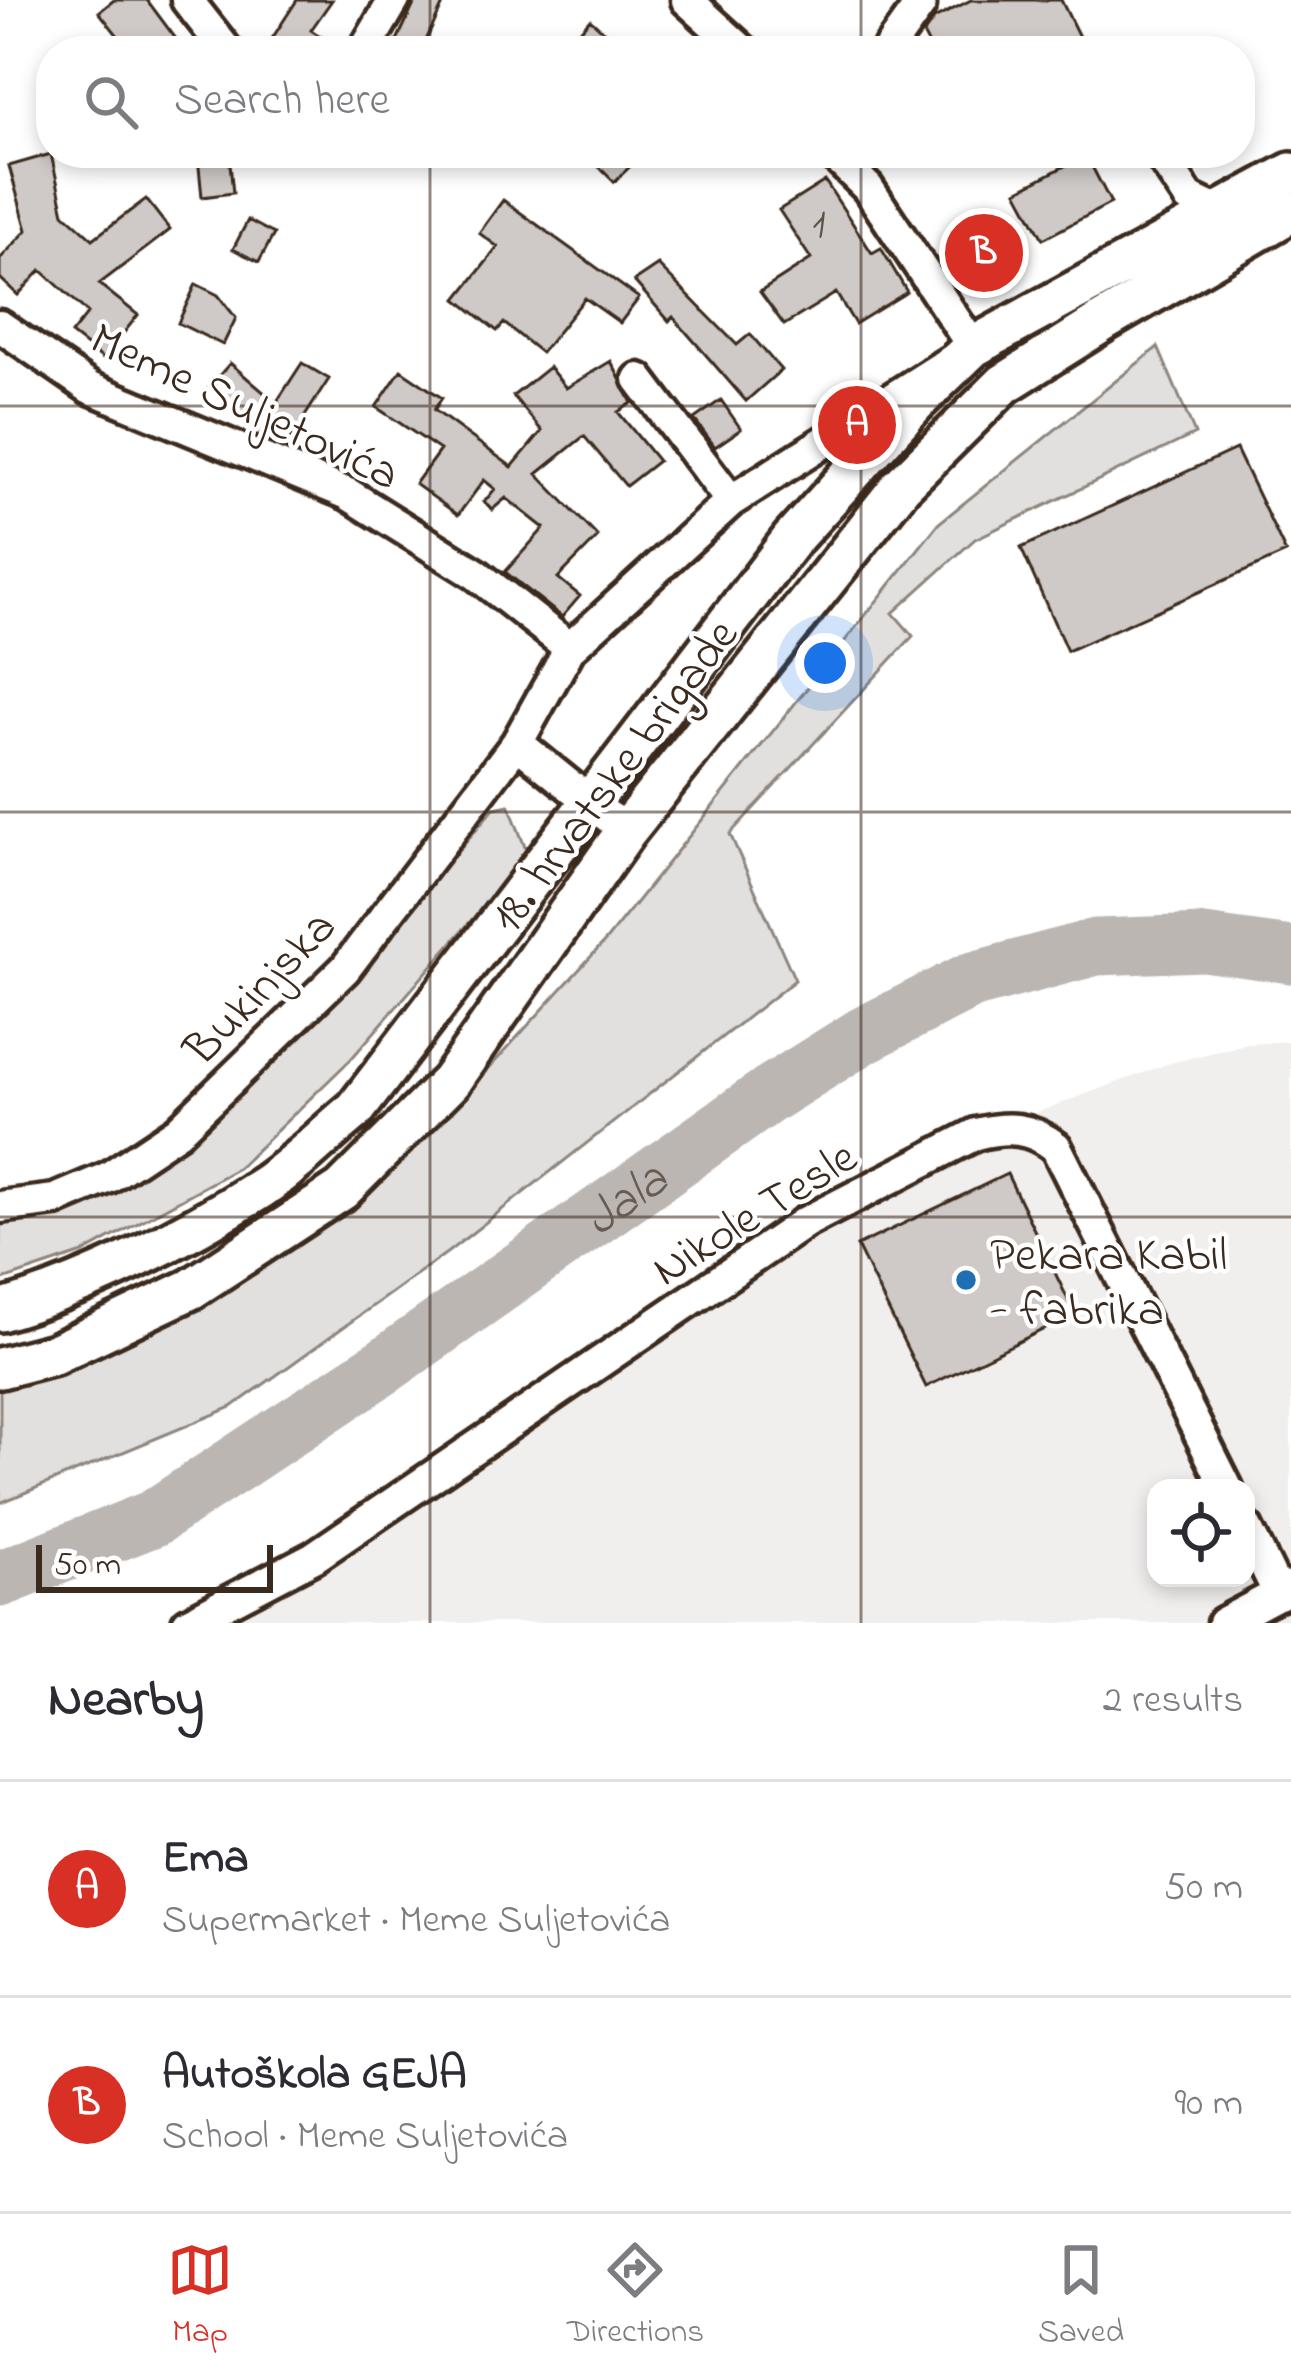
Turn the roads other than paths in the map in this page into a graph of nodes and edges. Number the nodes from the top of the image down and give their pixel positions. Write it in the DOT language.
graph roads {
  1 [pos="187,0"];
  2 [pos="394,0"];
  3 [pos="686,0"];
  4 [pos="916,0"];
  5 [pos="215,36"];
  6 [pos="373,36"];
  7 [pos="726,36"];
  8 [pos="898,36"];
  9 [pos="847,168"];
  10 [pos="1169,168"];
  11 [pos="1291,173"];
  12 [pos="1291,212"];
  13 [pos="1220,213"];
  14 [pos="0,326"];
  15 [pos="973,347"];
  16 [pos="639,379"];
  17 [pos="731,501"];
  18 [pos="570,648"];
  19 [pos="517,742"];
  20 [pos="589,802"];
  21 [pos="626,831"];
  22 [pos="0,1208"];
  23 [pos="0,1312"];
  24 [pos="0,1368"];
  25 [pos="1222,1479"];
  26 [pos="1255,1542"];
  27 [pos="1285,1590"];
  28 [pos="188,1623"];
  29 [pos="1223,1623"];
  1 -- 5 [label="street"];
  2 -- 6 [label="street"];
  3 -- 7 [label="street"];
  4 -- 8 [label="street"];
  9 -- 15 [label="street"];
  10 -- 13 [label="street"];
  11 -- 13 [label="main road, 18. hrvatske brigade"];
  12 -- 21 [label="main road, 18. hrvatske brigade"];
  13 -- 15 [label="main road, 18. hrvatske brigade"];
  14 -- 18 [label="street, Meme Suljetovića"];
  15 -- 17 [label="street"];
  15 -- 20 [label="main road, 18. hrvatske brigade"];
  16 -- 17 [label="street"];
  17 -- 18 [label="street"];
  18 -- 19 [label="street"];
  19 -- 20 [label="street"];
  19 -- 22 [label="street, Bukinjska"];
  20 -- 21 [label="street"];
  20 -- 23 [label="main road, 18. hrvatske brigade"];
  21 -- 24 [label="main road, 18. hrvatske brigade"];
  25 -- 28 [label="street, Nikole Tesle"];
  26 -- 27 [label="street"];
  27 -- 29 [label="street"];
}
